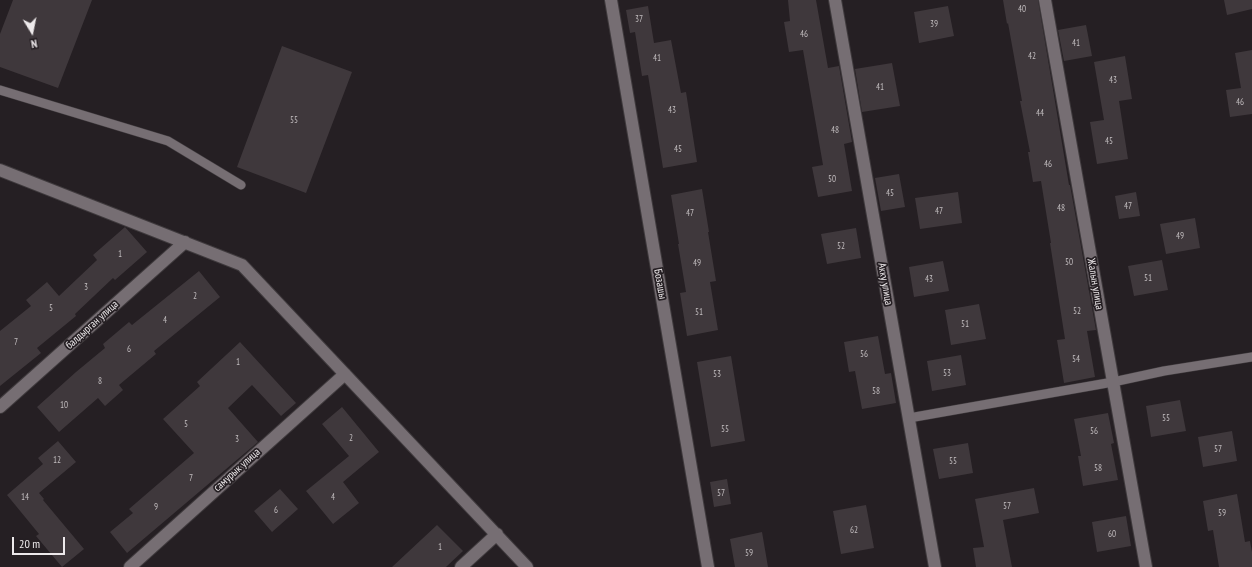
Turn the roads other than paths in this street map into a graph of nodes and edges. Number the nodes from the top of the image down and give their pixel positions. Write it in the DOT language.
graph roads {
  1 [pos="611,0"];
  2 [pos="835,0"];
  3 [pos="1044,0"];
  4 [pos="0,90"];
  5 [pos="0,170"];
  6 [pos="241,186"];
  7 [pos="184,242"];
  8 [pos="1252,357"];
  9 [pos="345,374"];
  10 [pos="1113,382"];
  11 [pos="0,407"];
  12 [pos="908,418"];
  13 [pos="497,534"];
  14 [pos="130,567"];
  15 [pos="461,567"];
  16 [pos="528,567"];
  17 [pos="708,567"];
  18 [pos="935,567"];
  19 [pos="1146,567"];
  1 -- 17 [label="street, Бозашы"];
  2 -- 12 [label="street, Акку улица"];
  3 -- 10 [label="street, Жалын улица"];
  4 -- 6 [label="lane"];
  5 -- 7 [label="street"];
  7 -- 9 [label="street"];
  7 -- 11 [label="street, балдырган улица"];
  8 -- 10 [label="lane"];
  9 -- 13 [label="street"];
  9 -- 14 [label="street, самурык улица"];
  10 -- 12 [label="lane"];
  10 -- 19 [label="street, Жалын улица"];
  12 -- 18 [label="street, Акку улица"];
  13 -- 15 [label="street"];
  13 -- 16 [label="street"];
}
